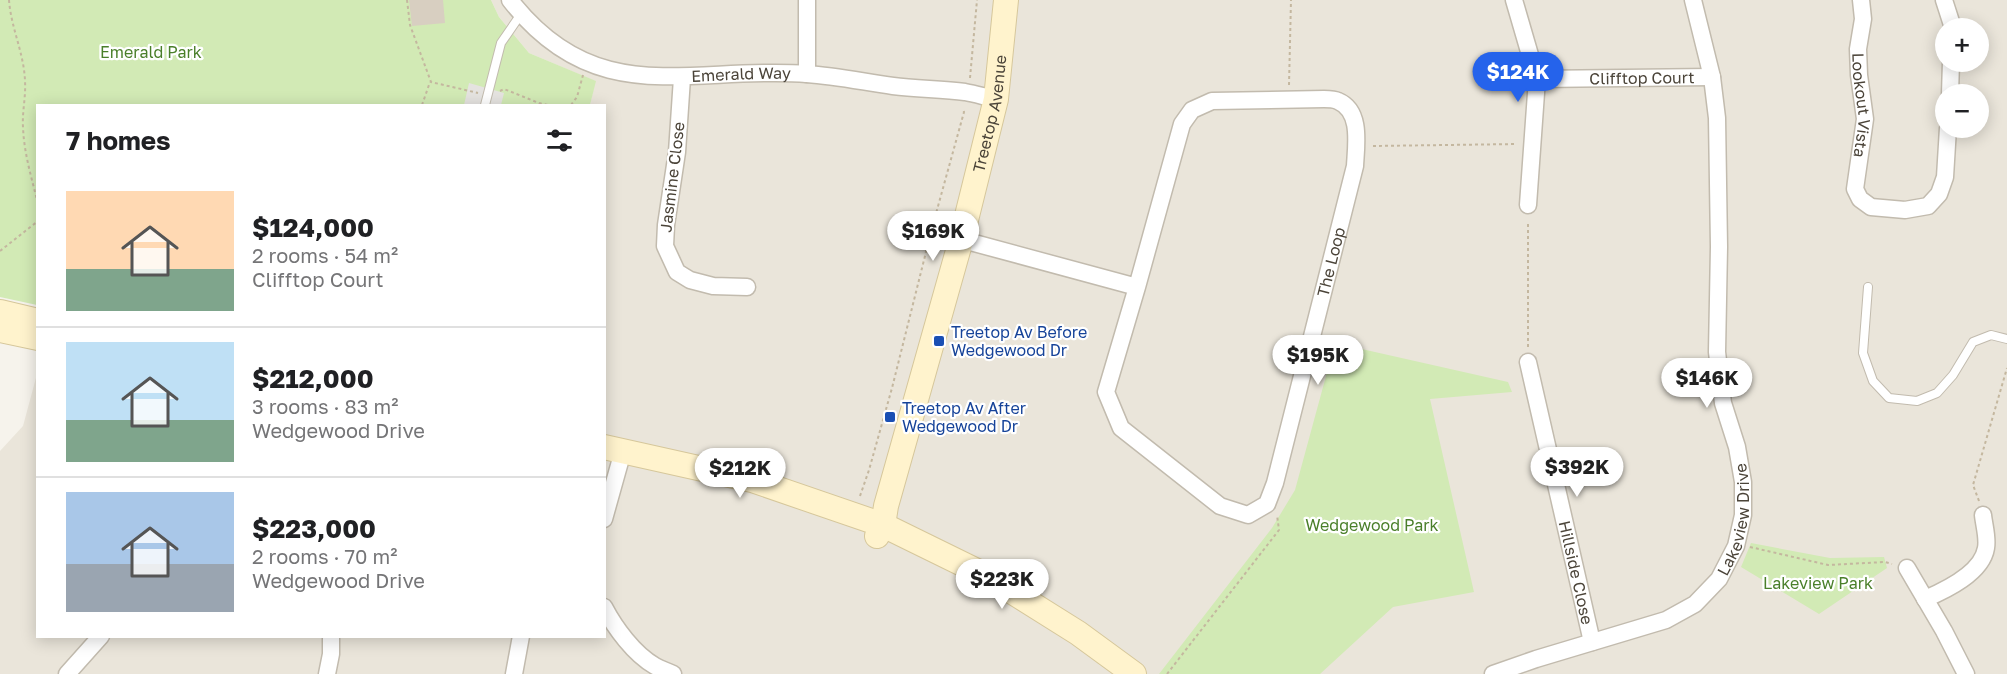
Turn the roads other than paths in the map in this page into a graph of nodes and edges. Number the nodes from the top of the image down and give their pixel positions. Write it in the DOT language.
graph roads {
  1 [pos="510,0"];
  2 [pos="807,0"];
  3 [pos="994,0"];
  4 [pos="1006,0"];
  5 [pos="1514,0"];
  6 [pos="1693,0"];
  7 [pos="1861,0"];
  8 [pos="1944,0"];
  9 [pos="521,14"];
  10 [pos="1950,18"];
  11 [pos="807,74"];
  12 [pos="1712,76"];
  13 [pos="682,78"];
  14 [pos="1537,79"];
  15 [pos="983,96"];
  16 [pos="486,100"];
  17 [pos="1947,138"];
  18 [pos="1528,205"];
  19 [pos="956,238"];
  20 [pos="747,287"];
  21 [pos="1137,287"];
  22 [pos="1868,287"];
  23 [pos="0,312"];
  24 [pos="36,321"];
  25 [pos="0,330"];
  26 [pos="36,338"];
  27 [pos="2007,339"];
  28 [pos="1527,362"];
  29 [pos="613,456"];
  30 [pos="606,505"];
  31 [pos="1983,515"];
  32 [pos="873,528"];
  33 [pos="1907,568"];
  34 [pos="1925,599"];
  35 [pos="606,610"];
  36 [pos="100,638"];
  37 [pos="331,638"];
  38 [pos="521,638"];
  39 [pos="1592,642"];
  40 [pos="76,671"];
  41 [pos="327,674"];
  42 [pos="514,674"];
  43 [pos="673,674"];
  44 [pos="1112,674"];
  45 [pos="1134,674"];
  46 [pos="1493,674"];
  47 [pos="1965,674"];
  1 -- 9 [label="street, Emerald Way"];
  2 -- 11 [label="street"];
  3 -- 15 [label="street, Treetop Avenue"];
  4 -- 15 [label="street, Treetop Avenue"];
  5 -- 14 [label="street"];
  6 -- 12 [label="street, Lakeview Drive"];
  7 -- 17 [label="street, Lookout Vista"];
  8 -- 10 [label="street"];
  9 -- 13 [label="street, Emerald Way"];
  9 -- 16 [label="lane"];
  11 -- 13 [label="street, Emerald Way"];
  11 -- 15 [label="street, Emerald Way"];
  12 -- 14 [label="street, Clifftop Court"];
  12 -- 39 [label="street, Lakeview Drive"];
  13 -- 20 [label="street, Jasmine Close"];
  14 -- 18 [label="street"];
  15 -- 19 [label="street, Treetop Avenue"];
  19 -- 21 [label="street"];
  19 -- 32 [label="street, Treetop Avenue"];
  21 -- 21 [label="street, The Loop"];
  22 -- 27 [label="lane"];
  23 -- 24 [label="street"];
  25 -- 26 [label="street"];
  28 -- 39 [label="street, Hillside Close"];
  29 -- 30 [label="street"];
  29 -- 32 [label="street"];
  31 -- 34 [label="street"];
  32 -- 44 [label="street"];
  32 -- 45 [label="street"];
  33 -- 34 [label="street"];
  34 -- 47 [label="street"];
  35 -- 43 [label="street"];
  36 -- 40 [label="street"];
  37 -- 41 [label="street"];
  38 -- 42 [label="street"];
  39 -- 46 [label="street, Lakeview Drive"];
}
